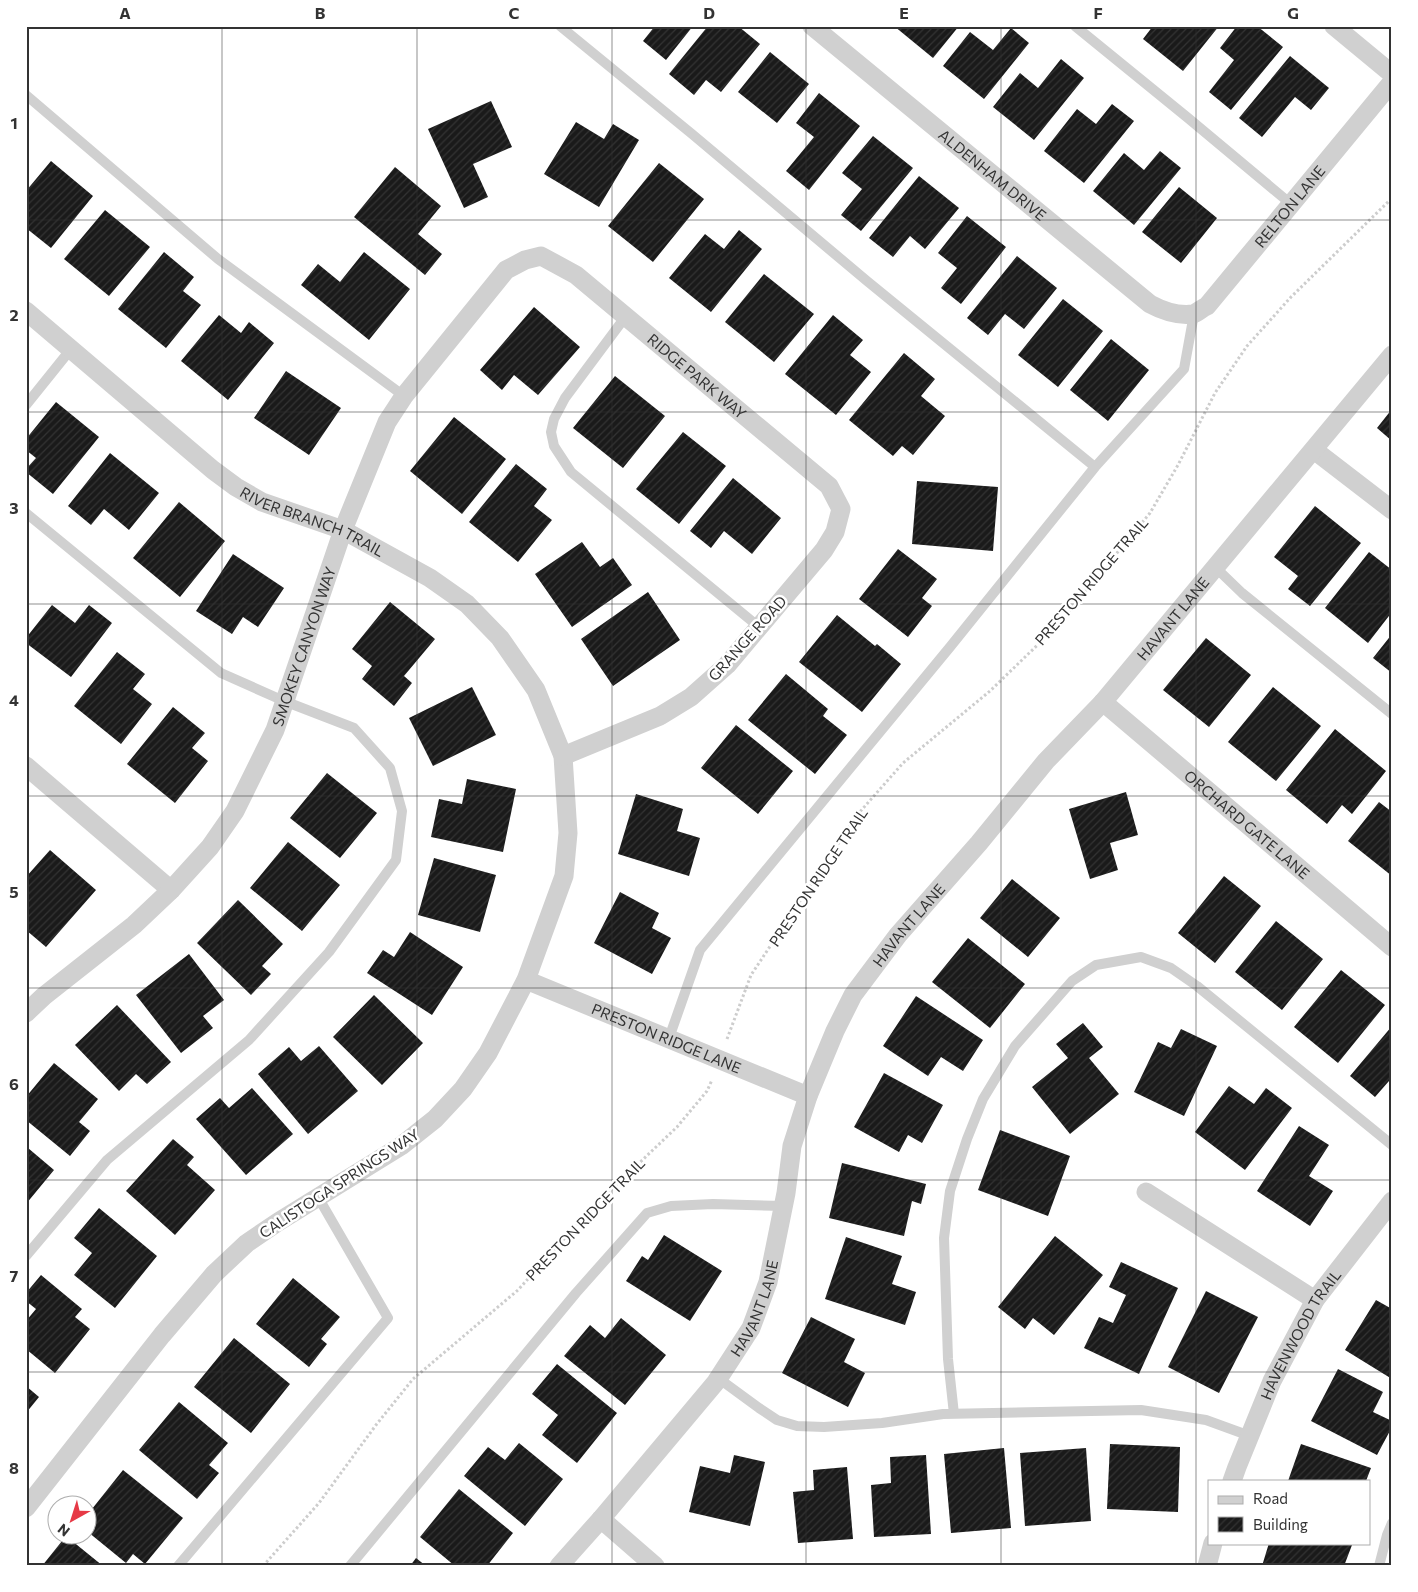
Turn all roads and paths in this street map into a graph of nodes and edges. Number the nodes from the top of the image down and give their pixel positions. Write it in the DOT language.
graph roads {
  1 [pos="560,26"];
  2 [pos="812,26"];
  3 [pos="1075,26"];
  4 [pos="1334,26"];
  5 [pos="1392,74"];
  6 [pos="1392,82"];
  7 [pos="26,95"];
  8 [pos="1392,198"];
  9 [pos="1291,204"];
  10 [pos="541,256"];
  11 [pos="26,311"];
  12 [pos="1185,313"];
  13 [pos="626,316"];
  14 [pos="71,349"];
  15 [pos="1392,355"];
  16 [pos="404,396"];
  17 [pos="26,405"];
  18 [pos="1314,450"];
  19 [pos="1095,467"];
  20 [pos="842,509"];
  21 [pos="1392,510"];
  22 [pos="26,513"];
  23 [pos="343,530"];
  24 [pos="1216,567"];
  25 [pos="759,627"];
  26 [pos="284,701"];
  27 [pos="1102,702"];
  28 [pos="1392,714"];
  29 [pos="563,756"];
  30 [pos="26,766"];
  31 [pos="171,890"];
  32 [pos="1392,947"];
  33 [pos="526,980"];
  34 [pos="26,1013"];
  35 [pos="669,1038"];
  36 [pos="719,1059"];
  37 [pos="808,1096"];
  38 [pos="1392,1145"];
  39 [pos="1146,1192"];
  40 [pos="318,1197"];
  41 [pos="1392,1201"];
  42 [pos="783,1206"];
  43 [pos="26,1256"];
  44 [pos="1315,1300"];
  45 [pos="718,1378"];
  46 [pos="954,1414"];
  47 [pos="1250,1436"];
  48 [pos="1232,1480"];
  49 [pos="26,1508"];
  50 [pos="601,1520"];
  51 [pos="1392,1523"];
  52 [pos="1214,1544"];
  53 [pos="178,1566"];
  54 [pos="262,1566"];
  55 [pos="350,1566"];
  56 [pos="559,1566"];
  57 [pos="655,1566"];
  58 [pos="1207,1566"];
  59 [pos="1380,1566"];
  1 -- 19 [label="lane"];
  2 -- 12 [label="street, ALDENHAM DRIVE"];
  3 -- 9 [label="lane"];
  4 -- 5 [label="street"];
  6 -- 9 [label="street, RELTON LANE"];
  7 -- 16 [label="lane"];
  8 -- 36 [label="path, PRESTON RIDGE TRAIL"];
  9 -- 12 [label="street, RELTON LANE"];
  10 -- 13 [label="street, RIDGE PARK WAY"];
  10 -- 16 [label="street, SMOKEY CANYON WAY"];
  11 -- 14 [label="street, RIVER BRANCH TRAIL"];
  12 -- 19 [label="lane"];
  13 -- 20 [label="street, RIDGE PARK WAY"];
  13 -- 25 [label="lane"];
  14 -- 17 [label="lane"];
  14 -- 23 [label="street, RIVER BRANCH TRAIL"];
  15 -- 18 [label="street, HAVANT LANE"];
  16 -- 23 [label="street, SMOKEY CANYON WAY"];
  18 -- 21 [label="street"];
  18 -- 24 [label="street, HAVANT LANE"];
  19 -- 35 [label="lane"];
  20 -- 25 [label="street, GRANGE ROAD"];
  22 -- 26 [label="lane"];
  23 -- 26 [label="street, SMOKEY CANYON WAY"];
  23 -- 29 [label="street, RIVER BRANCH TRAIL"];
  24 -- 27 [label="street, HAVANT LANE"];
  24 -- 28 [label="lane"];
  25 -- 29 [label="street, GRANGE ROAD"];
  26 -- 31 [label="street, SMOKEY CANYON WAY"];
  26 -- 43 [label="lane"];
  27 -- 32 [label="street, ORCHARD GATE LANE"];
  27 -- 37 [label="street, HAVANT LANE"];
  29 -- 33 [label="street, CALISTOGA SPRINGS WAY"];
  30 -- 31 [label="street"];
  31 -- 34 [label="street, SMOKEY CANYON WAY"];
  33 -- 35 [label="street, PRESTON RIDGE LANE"];
  33 -- 40 [label="street, CALISTOGA SPRINGS WAY"];
  35 -- 36 [label="street, PRESTON RIDGE LANE"];
  36 -- 37 [label="street, PRESTON RIDGE LANE"];
  36 -- 54 [label="path, PRESTON RIDGE TRAIL"];
  37 -- 42 [label="street, HAVANT LANE"];
  38 -- 46 [label="lane"];
  39 -- 44 [label="street"];
  40 -- 49 [label="street, CALISTOGA SPRINGS WAY"];
  40 -- 53 [label="lane"];
  41 -- 44 [label="street, HAVENWOOD TRAIL"];
  42 -- 45 [label="street, HAVANT LANE"];
  42 -- 55 [label="lane"];
  44 -- 47 [label="street, HAVENWOOD TRAIL"];
  45 -- 46 [label="lane"];
  45 -- 50 [label="street, HAVANT LANE"];
  46 -- 47 [label="lane"];
  47 -- 48 [label="street, HAVENWOOD TRAIL"];
  50 -- 56 [label="street, HAVANT LANE"];
  50 -- 57 [label="street"];
  51 -- 59 [label="lane"];
  52 -- 58 [label="street"];
}
